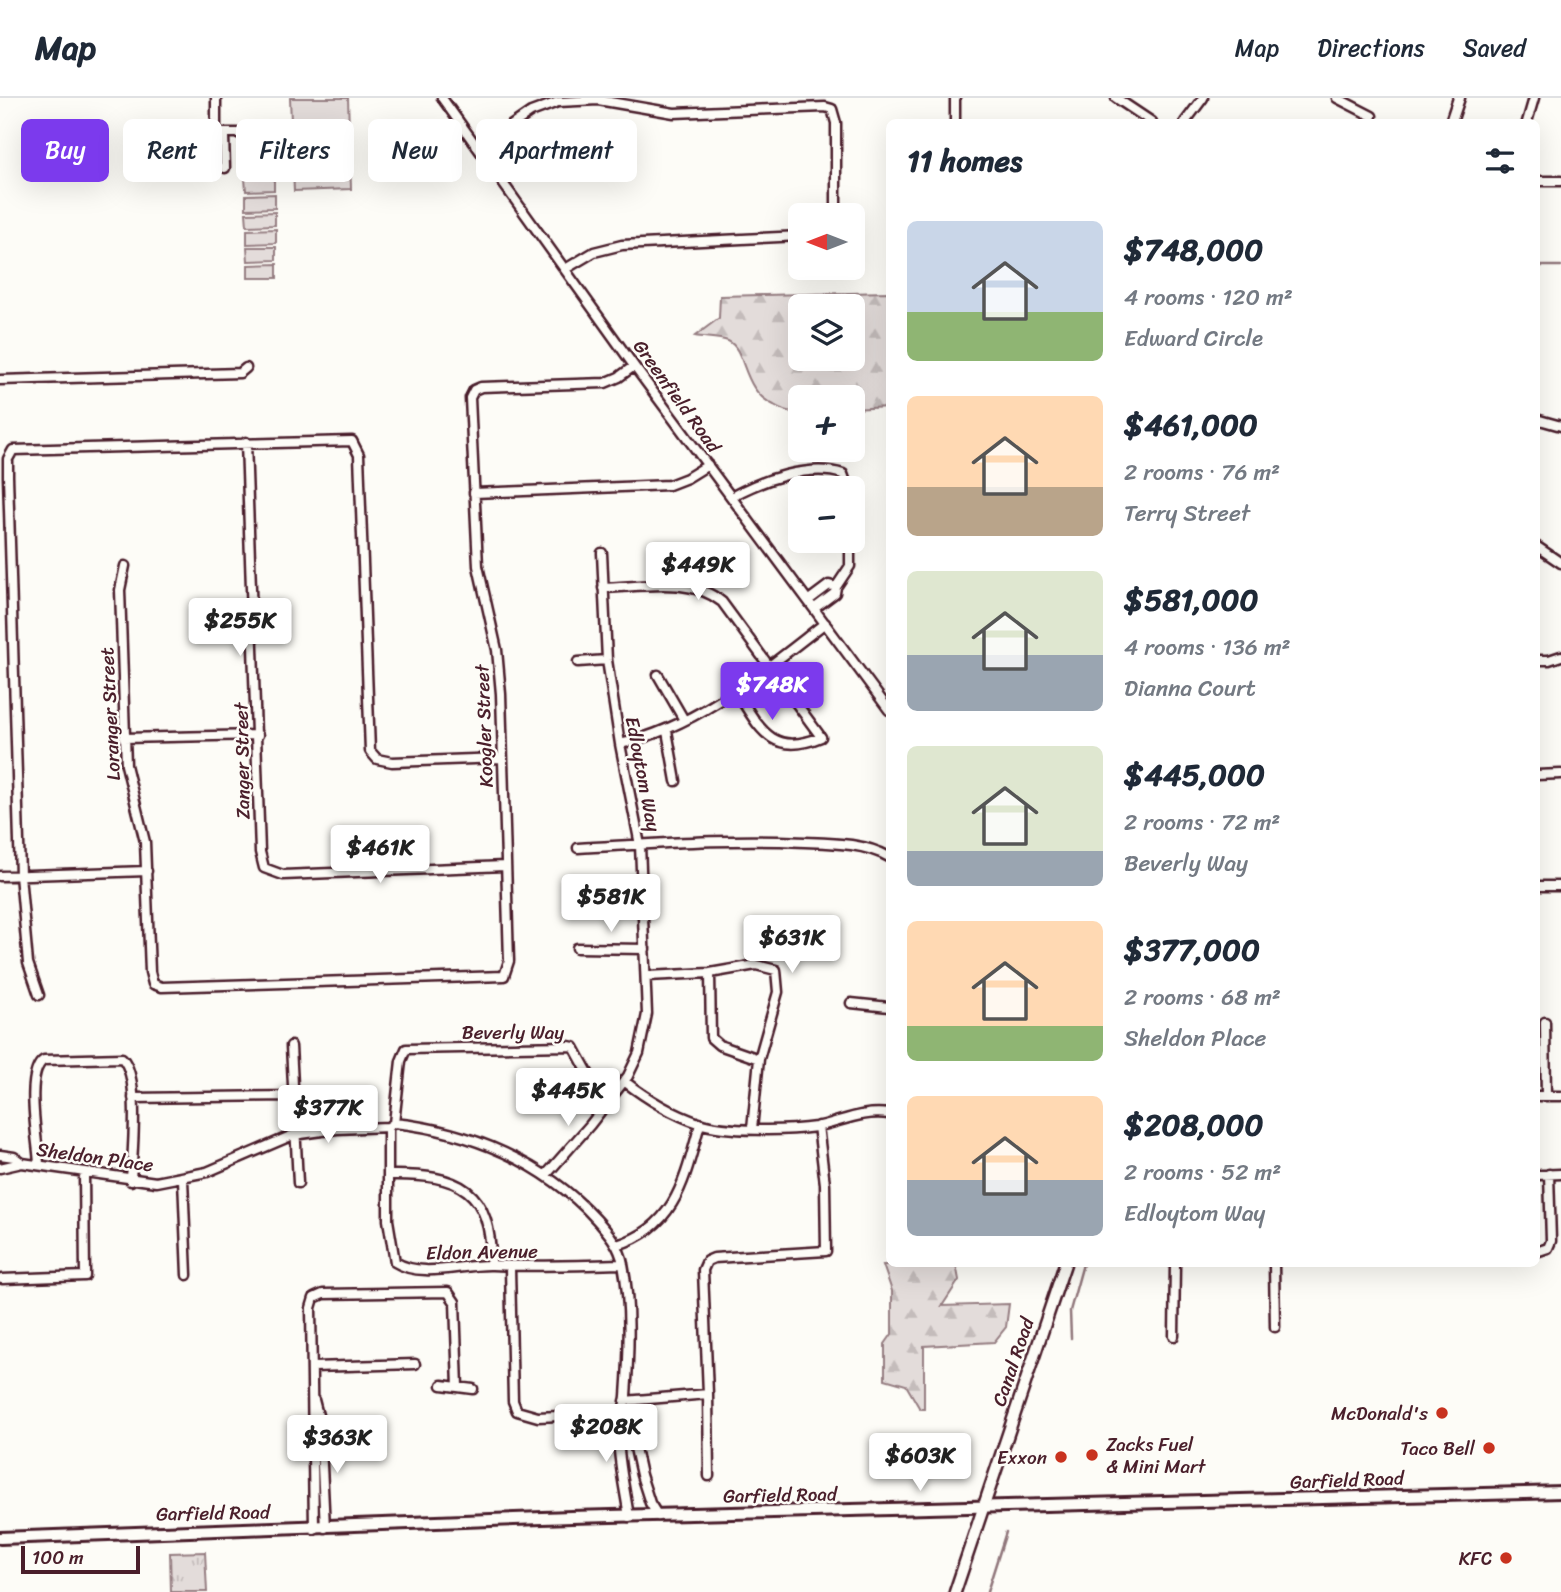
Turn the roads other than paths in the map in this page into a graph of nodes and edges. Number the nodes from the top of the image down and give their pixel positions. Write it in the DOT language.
graph roads {
  1 [pos="216,98"];
  2 [pos="442,98"];
  3 [pos="955,98"];
  4 [pos="1116,98"];
  5 [pos="1203,98"];
  6 [pos="1337,98"];
  7 [pos="1459,98"];
  8 [pos="1534,98"];
  9 [pos="1372,116"];
  10 [pos="216,119"];
  11 [pos="521,119"];
  12 [pos="955,119"];
  13 [pos="1148,119"];
  14 [pos="1187,119"];
  15 [pos="1452,119"];
  16 [pos="1528,119"];
  17 [pos="222,134"];
  18 [pos="476,145"];
  19 [pos="225,168"];
  20 [pos="1540,181"];
  21 [pos="1561,181"];
  22 [pos="503,182"];
  23 [pos="836,203"];
  24 [pos="788,237"];
  25 [pos="566,268"];
  26 [pos="634,366"];
  27 [pos="246,368"];
  28 [pos="0,380"];
  29 [pos="1540,420"];
  30 [pos="1561,426"];
  31 [pos="246,443"];
  32 [pos="708,465"];
  33 [pos="844,476"];
  34 [pos="474,493"];
  35 [pos="733,496"];
  36 [pos="1540,549"];
  37 [pos="602,553"];
  38 [pos="850,553"];
  39 [pos="1561,564"];
  40 [pos="125,566"];
  41 [pos="836,587"];
  42 [pos="603,588"];
  43 [pos="809,600"];
  44 [pos="815,608"];
  45 [pos="825,623"];
  46 [pos="1561,656"];
  47 [pos="607,660"];
  48 [pos="1540,660"];
  49 [pos="578,662"];
  50 [pos="770,665"];
  51 [pos="658,675"];
  52 [pos="736,691"];
  53 [pos="886,706"];
  54 [pos="684,720"];
  55 [pos="667,731"];
  56 [pos="258,735"];
  57 [pos="124,738"];
  58 [pos="620,744"];
  59 [pos="501,758"];
  60 [pos="1561,774"];
  61 [pos="1540,775"];
  62 [pos="676,781"];
  63 [pos="640,845"];
  64 [pos="578,848"];
  65 [pos="886,856"];
  66 [pos="505,866"];
  67 [pos="147,871"];
  68 [pos="0,876"];
  69 [pos="20,876"];
  70 [pos="1540,886"];
  71 [pos="1561,886"];
  72 [pos="577,948"];
  73 [pos="645,949"];
  74 [pos="710,973"];
  75 [pos="647,976"];
  76 [pos="153,984"];
  77 [pos="39,995"];
  78 [pos="851,1003"];
  79 [pos="886,1007"];
  80 [pos="1545,1022"];
  81 [pos="291,1046"];
  82 [pos="759,1059"];
  83 [pos="624,1081"];
  84 [pos="293,1096"];
  85 [pos="1541,1096"];
  86 [pos="1561,1096"];
  87 [pos="133,1098"];
  88 [pos="610,1099"];
  89 [pos="886,1114"];
  90 [pos="700,1124"];
  91 [pos="391,1125"];
  92 [pos="818,1126"];
  93 [pos="752,1129"];
  94 [pos="293,1135"];
  95 [pos="0,1155"];
  96 [pos="22,1163"];
  97 [pos="39,1164"];
  98 [pos="0,1168"];
  99 [pos="84,1174"];
  100 [pos="1549,1174"];
  101 [pos="1561,1174"];
  102 [pos="390,1175"];
  103 [pos="546,1175"];
  104 [pos="1540,1175"];
  105 [pos="183,1179"];
  106 [pos="131,1181"];
  107 [pos="298,1183"];
  108 [pos="617,1245"];
  109 [pos="1540,1251"];
  110 [pos="623,1264"];
  111 [pos="491,1265"];
  112 [pos="1064,1267"];
  113 [pos="1175,1267"];
  114 [pos="1274,1267"];
  115 [pos="510,1268"];
  116 [pos="187,1275"];
  117 [pos="2,1279"];
  118 [pos="1275,1327"];
  119 [pos="1174,1336"];
  120 [pos="415,1364"];
  121 [pos="313,1367"];
  122 [pos="442,1385"];
  123 [pos="458,1387"];
  124 [pos="473,1389"];
  125 [pos="708,1395"];
  126 [pos="625,1401"];
  127 [pos="622,1413"];
  128 [pos="709,1476"];
  129 [pos="1561,1492"];
  130 [pos="982,1506"];
  131 [pos="658,1516"];
  132 [pos="629,1517"];
  133 [pos="319,1529"];
  134 [pos="0,1538"];
  135 [pos="955,1592"];
  1 -- 10 [label="street"];
  2 -- 18 [label="street, Greenfield Road"];
  3 -- 12 [label="street"];
  4 -- 13 [label="street"];
  5 -- 14 [label="street"];
  6 -- 9 [label="street"];
  7 -- 15 [label="street"];
  8 -- 16 [label="street"];
  11 -- 23 [label="street"];
  17 -- 19 [label="street"];
  20 -- 21 [label="street"];
  22 -- 25 [label="street, Greenfield Road"];
  24 -- 25 [label="street"];
  25 -- 26 [label="street, Greenfield Road"];
  26 -- 32 [label="street, Greenfield Road"];
  26 -- 34 [label="street, Koogler Street"];
  27 -- 28 [label="street"];
  29 -- 30 [label="street"];
  31 -- 56 [label="street, Zanger Street"];
  31 -- 59 [label="street"];
  31 -- 69 [label="street"];
  32 -- 34 [label="street"];
  32 -- 35 [label="street, Greenfield Road"];
  33 -- 35 [label="street"];
  34 -- 59 [label="street, Koogler Street"];
  35 -- 43 [label="street, Greenfield Road"];
  36 -- 39 [label="street"];
  37 -- 42 [label="street, Edloytom Way"];
  38 -- 41 [label="street"];
  40 -- 57 [label="street, Loranger Street"];
  41 -- 43 [label="street"];
  41 -- 44 [label="street"];
  42 -- 47 [label="street, Edloytom Way"];
  42 -- 50 [label="street"];
  43 -- 44 [label="street, Greenfield Road"];
  44 -- 45 [label="street, Greenfield Road"];
  45 -- 50 [label="street"];
  45 -- 53 [label="street, Greenfield Road"];
  46 -- 48 [label="street"];
  47 -- 49 [label="street"];
  47 -- 58 [label="street, Edloytom Way"];
  50 -- 52 [label="street"];
  50 -- 52 [label="street"];
  51 -- 54 [label="street"];
  52 -- 54 [label="street"];
  54 -- 55 [label="street"];
  55 -- 58 [label="street"];
  55 -- 62 [label="street"];
  56 -- 57 [label="street"];
  56 -- 66 [label="street, Zanger Street"];
  57 -- 67 [label="street, Loranger Street"];
  58 -- 63 [label="street, Edloytom Way"];
  59 -- 66 [label="street, Koogler Street"];
  60 -- 61 [label="street"];
  63 -- 64 [label="street"];
  63 -- 65 [label="street"];
  63 -- 73 [label="street, Edloytom Way"];
  66 -- 76 [label="street, Koogler Street"];
  67 -- 69 [label="street"];
  67 -- 76 [label="street, Loranger Street"];
  68 -- 69 [label="street"];
  69 -- 77 [label="street"];
  70 -- 71 [label="street"];
  72 -- 73 [label="street"];
  73 -- 75 [label="street, Edloytom Way"];
  74 -- 75 [label="street"];
  74 -- 82 [label="street"];
  74 -- 82 [label="street"];
  75 -- 83 [label="street, Edloytom Way"];
  78 -- 79 [label="street"];
  80 -- 85 [label="street"];
  81 -- 84 [label="street"];
  82 -- 93 [label="street"];
  83 -- 88 [label="street, Edloytom Way"];
  83 -- 90 [label="street"];
  84 -- 87 [label="street"];
  84 -- 94 [label="street"];
  85 -- 86 [label="street"];
  87 -- 97 [label="street"];
  87 -- 106 [label="street"];
  88 -- 91 [label="street, Beverly Way"];
  88 -- 103 [label="street"];
  89 -- 92 [label="street"];
  90 -- 93 [label="street"];
  90 -- 108 [label="street"];
  91 -- 94 [label="street, Sheldon Place"];
  91 -- 102 [label="street, Eldon Avenue"];
  91 -- 103 [label="street, Sheldon Place"];
  92 -- 93 [label="street"];
  92 -- 125 [label="street"];
  94 -- 105 [label="street, Sheldon Place"];
  94 -- 107 [label="street"];
  95 -- 96 [label="street, Sheldon Place"];
  96 -- 97 [label="street, Sheldon Place"];
  96 -- 98 [label="street, Sheldon Place"];
  97 -- 99 [label="street, Sheldon Place"];
  99 -- 106 [label="street, Sheldon Place"];
  99 -- 117 [label="street"];
  100 -- 101 [label="street"];
  100 -- 104 [label="street"];
  100 -- 109 [label="street"];
  102 -- 111 [label="street"];
  102 -- 111 [label="street, Eldon Avenue"];
  103 -- 108 [label="street, Sheldon Place"];
  105 -- 106 [label="street, Sheldon Place"];
  105 -- 116 [label="street"];
  108 -- 110 [label="street"];
  110 -- 115 [label="street, Eldon Avenue"];
  110 -- 126 [label="street"];
  111 -- 115 [label="street, Eldon Avenue"];
  112 -- 130 [label="street, Canal Road"];
  113 -- 119 [label="street"];
  114 -- 118 [label="street"];
  115 -- 127 [label="street"];
  120 -- 121 [label="street"];
  121 -- 123 [label="street"];
  121 -- 133 [label="street"];
  122 -- 123 [label="street"];
  123 -- 124 [label="street"];
  125 -- 126 [label="street"];
  125 -- 128 [label="street"];
  126 -- 127 [label="street"];
  127 -- 131 [label="street"];
  127 -- 132 [label="street"];
  129 -- 130 [label="main road, Garfield Road"];
  130 -- 131 [label="main road, Garfield Road"];
  130 -- 135 [label="street, Canal Road"];
  131 -- 132 [label="main road, Garfield Road"];
  132 -- 133 [label="main road, Garfield Road"];
  133 -- 134 [label="main road, Garfield Road"];
}
